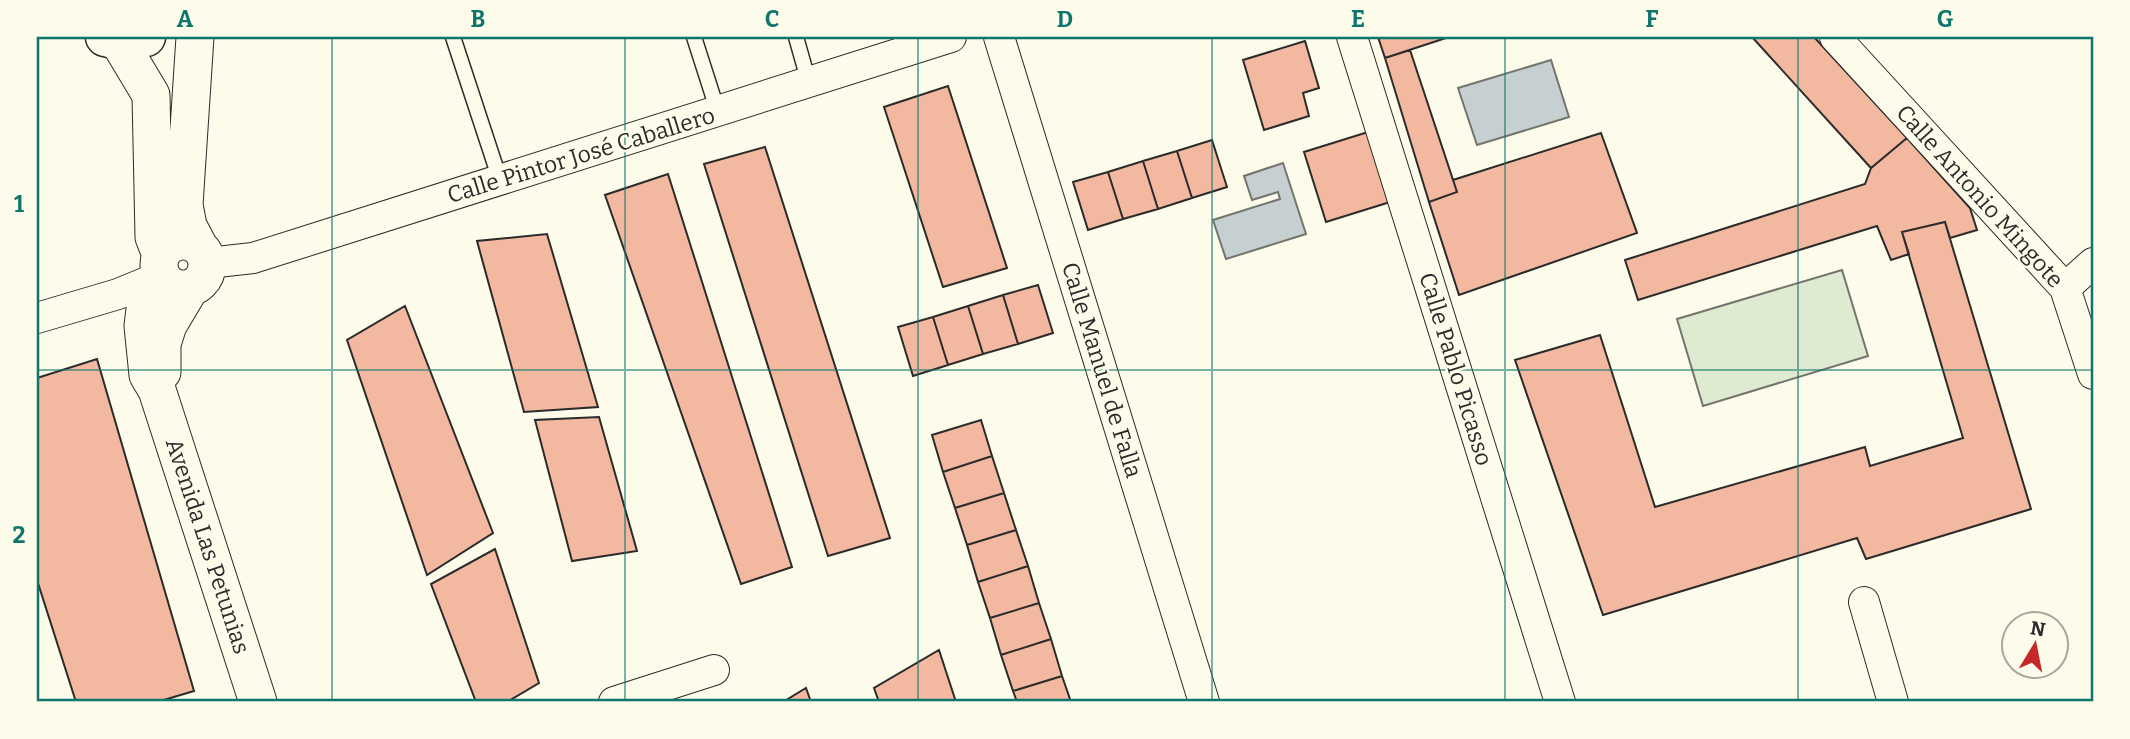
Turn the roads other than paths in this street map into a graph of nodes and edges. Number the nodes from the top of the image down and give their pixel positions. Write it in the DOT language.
graph roads {
  1 [pos="195,37"];
  2 [pos="453,37"];
  3 [pos="694,37"];
  4 [pos="796,37"];
  5 [pos="951,37"];
  6 [pos="999,37"];
  7 [pos="1352,37"];
  8 [pos="1835,37"];
  9 [pos="123,38"];
  10 [pos="809,83"];
  11 [pos="718,112"];
  12 [pos="500,180"];
  13 [pos="2093,263"];
  14 [pos="180,268"];
  15 [pos="2065,288"];
  16 [pos="37,318"];
  17 [pos="2093,374"];
  18 [pos="1864,602"];
  19 [pos="713,670"];
  20 [pos="258,702"];
  21 [pos="614,702"];
  22 [pos="1204,702"];
  23 [pos="1560,702"];
  24 [pos="1893,702"];
  1 -- 14 [label="street"];
  2 -- 12 [label="lane"];
  3 -- 11 [label="lane"];
  4 -- 10 [label="lane"];
  5 -- 10 [label="street, Calle Pintor José Caballero"];
  6 -- 22 [label="street, Calle Manuel de Falla"];
  7 -- 23 [label="street, Calle Pablo Picasso"];
  8 -- 15 [label="street, Calle Antonio Mingote"];
  9 -- 14 [label="street"];
  10 -- 11 [label="street, Calle Pintor José Caballero"];
  11 -- 12 [label="street, Calle Pintor José Caballero"];
  12 -- 14 [label="street, Calle Pintor José Caballero"];
  13 -- 15 [label="street"];
  14 -- 16 [label="street, Calle Pintor José Caballero"];
  14 -- 20 [label="street, Avenida Las Petunias"];
  15 -- 17 [label="street, Calle Antonio Mingote"];
  18 -- 24 [label="street"];
  19 -- 21 [label="street"];
}
